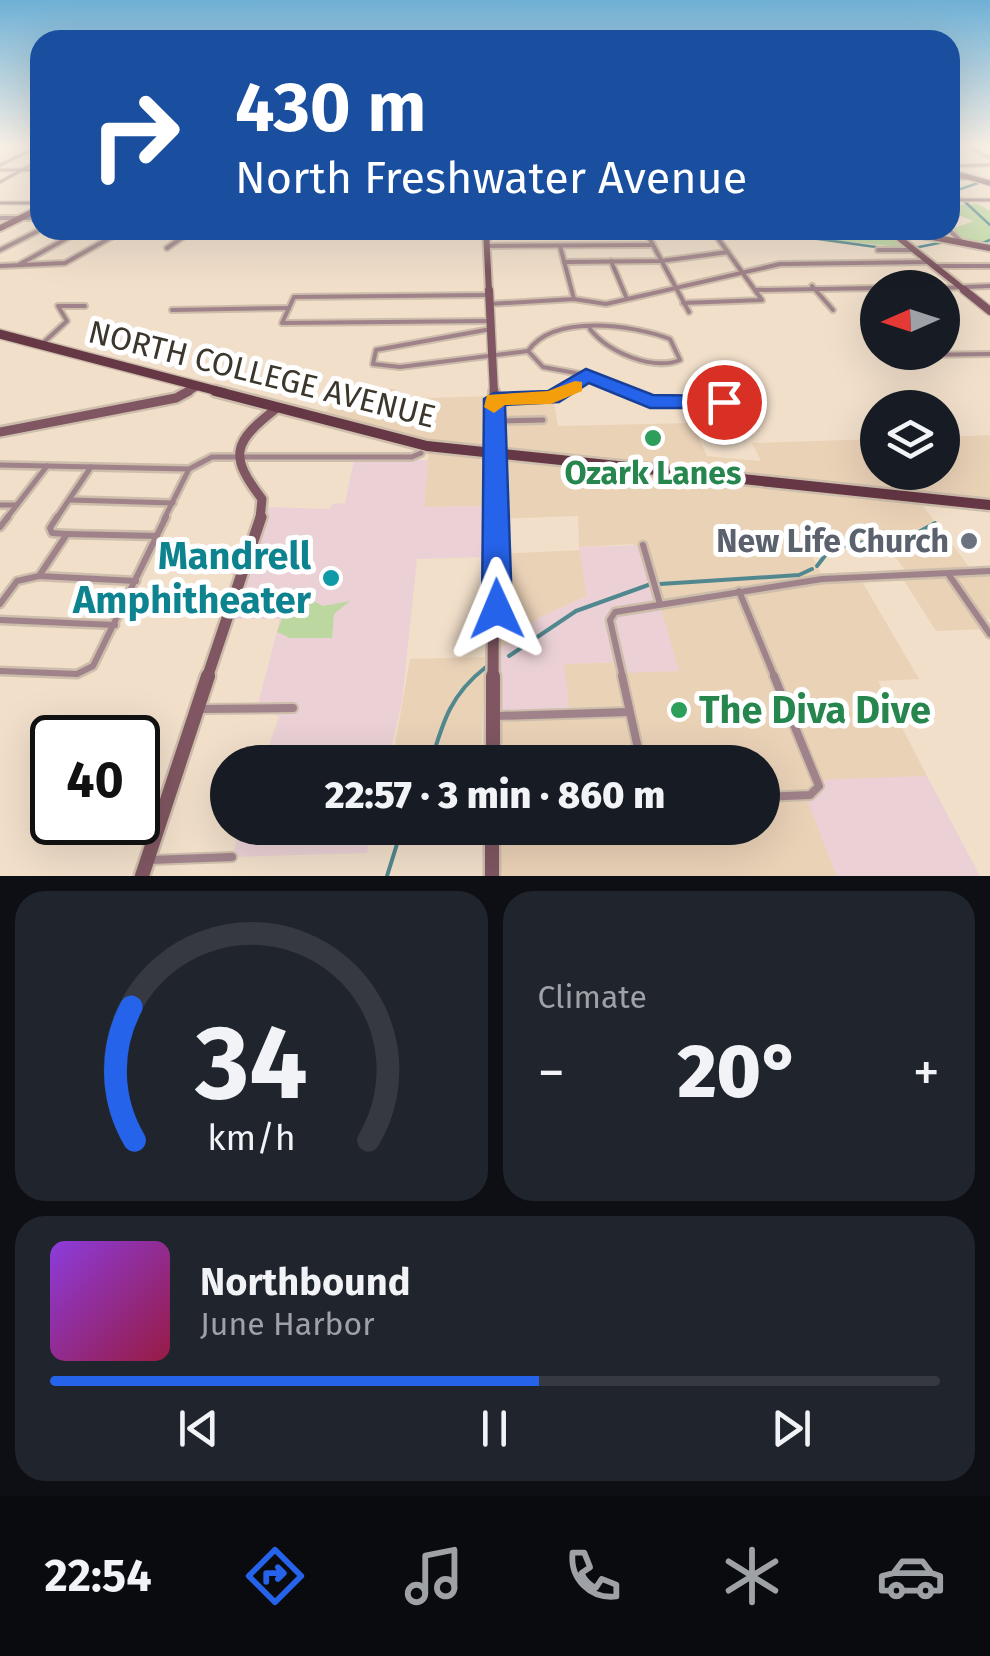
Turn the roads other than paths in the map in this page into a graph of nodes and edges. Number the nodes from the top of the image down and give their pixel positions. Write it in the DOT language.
graph roads {
  1 [pos="960,200"];
  2 [pos="990,200"];
  3 [pos="0,203"];
  4 [pos="30,205"];
  5 [pos="30,212"];
  6 [pos="0,218"];
  7 [pos="20,218"];
  8 [pos="30,218"];
  9 [pos="0,228"];
  10 [pos="30,235"];
  11 [pos="63,240"];
  12 [pos="106,240"];
  13 [pos="179,240"];
  14 [pos="487,240"];
  15 [pos="650,240"];
  16 [pos="719,240"];
  17 [pos="904,240"];
  18 [pos="947,240"];
  19 [pos="960,240"];
  20 [pos="963,243"];
  21 [pos="653,245"];
  22 [pos="487,246"];
  23 [pos="560,246"];
  24 [pos="167,248"];
  25 [pos="990,248"];
  26 [pos="0,250"];
  27 [pos="878,250"];
  28 [pos="914,250"];
  29 [pos="728,252"];
  30 [pos="661,261"];
  31 [pos="564,262"];
  32 [pos="611,262"];
  33 [pos="931,264"];
  34 [pos="17,265"];
  35 [pos="0,266"];
  36 [pos="990,266"];
  37 [pos="939,270"];
  38 [pos="743,272"];
  39 [pos="812,286"];
  40 [pos="990,286"];
  41 [pos="860,287"];
  42 [pos="960,287"];
  43 [pos="676,288"];
  44 [pos="756,290"];
  45 [pos="627,298"];
  46 [pos="574,299"];
  47 [pos="490,300"];
  48 [pos="684,303"];
  49 [pos="86,306"];
  50 [pos="289,308"];
  51 [pos="172,310"];
  52 [pos="833,310"];
  53 [pos="688,312"];
  54 [pos="990,312"];
  55 [pos="491,325"];
  56 [pos="590,329"];
  57 [pos="0,334"];
  58 [pos="39,345"];
  59 [pos="492,351"];
  60 [pos="528,351"];
  61 [pos="960,354"];
  62 [pos="990,354"];
  63 [pos="586,375"];
  64 [pos="197,386"];
  65 [pos="217,392"];
  66 [pos="184,395"];
  67 [pos="494,399"];
  68 [pos="724,402"];
  69 [pos="277,408"];
  70 [pos="543,420"];
  71 [pos="494,421"];
  72 [pos="0,432"];
  73 [pos="421,453"];
  74 [pos="494,454"];
  75 [pos="238,457"];
  76 [pos="0,465"];
  77 [pos="47,466"];
  78 [pos="91,467"];
  79 [pos="188,470"];
  80 [pos="69,500"];
  81 [pos="173,502"];
  82 [pos="0,504"];
  83 [pos="17,505"];
  84 [pos="990,505"];
  85 [pos="0,527"];
  86 [pos="68,534"];
  87 [pos="157,536"];
  88 [pos="643,544"];
  89 [pos="990,571"];
  90 [pos="948,573"];
  91 [pos="39,576"];
  92 [pos="136,580"];
  93 [pos="739,591"];
  94 [pos="0,604"];
  95 [pos="660,604"];
  96 [pos="0,620"];
  97 [pos="115,624"];
  98 [pos="990,634"];
  99 [pos="0,670"];
  100 [pos="294,708"];
  101 [pos="197,710"];
  102 [pos="629,712"];
  103 [pos="495,716"];
  104 [pos="494,745"];
  105 [pos="637,745"];
  106 [pos="780,796"];
  107 [pos="492,845"];
  108 [pos="232,857"];
  109 [pos="144,868"];
  110 [pos="492,876"];
  1 -- 2 [label="street"];
  3 -- 4 [label="street"];
  5 -- 7 [label="street"];
  6 -- 7 [label="street"];
  7 -- 8 [label="street"];
  7 -- 9 [label="street"];
  10 -- 26 [label="street"];
  11 -- 34 [label="street"];
  12 -- 34 [label="street"];
  13 -- 24 [label="street"];
  14 -- 22 [label="street"];
  15 -- 21 [label="street"];
  16 -- 29 [label="street"];
  17 -- 28 [label="street"];
  18 -- 20 [label="street"];
  19 -- 20 [label="street"];
  20 -- 25 [label="street"];
  21 -- 23 [label="street"];
  21 -- 30 [label="street"];
  22 -- 23 [label="street"];
  22 -- 47 [label="street"];
  23 -- 31 [label="street"];
  27 -- 28 [label="street"];
  28 -- 33 [label="street"];
  29 -- 30 [label="street"];
  29 -- 38 [label="street"];
  30 -- 32 [label="street"];
  30 -- 43 [label="street"];
  31 -- 32 [label="street"];
  31 -- 46 [label="street"];
  32 -- 45 [label="street"];
  33 -- 36 [label="street"];
  33 -- 37 [label="street"];
  33 -- 38 [label="street"];
  34 -- 35 [label="street"];
  38 -- 43 [label="street"];
  38 -- 44 [label="street"];
  39 -- 41 [label="street"];
  39 -- 44 [label="street"];
  39 -- 52 [label="street"];
  40 -- 42 [label="street"];
  42 -- 54 [label="street"];
  43 -- 45 [label="street"];
  43 -- 48 [label="street"];
  44 -- 48 [label="street"];
  45 -- 46 [label="street"];
  46 -- 47 [label="street"];
  47 -- 50 [label="street"];
  47 -- 55 [label="street"];
  48 -- 53 [label="street"];
  49 -- 58 [label="street"];
  50 -- 51 [label="street"];
  50 -- 55 [label="street"];
  55 -- 59 [label="street"];
  55 -- 59 [label="street"];
  56 -- 56 [label="street"];
  56 -- 60 [label="street"];
  57 -- 58 [label="main road, NORTH COLLEGE AVENUE"];
  58 -- 64 [label="main road, NORTH COLLEGE AVENUE"];
  59 -- 60 [label="street"];
  59 -- 67 [label="street"];
  60 -- 63 [label="street"];
  61 -- 62 [label="street"];
  63 -- 67 [label="street"];
  63 -- 68 [label="street"];
  64 -- 65 [label="main road, NORTH COLLEGE AVENUE"];
  64 -- 66 [label="street"];
  65 -- 66 [label="street"];
  65 -- 69 [label="main road, NORTH COLLEGE AVENUE"];
  66 -- 72 [label="street"];
  67 -- 71 [label="street"];
  69 -- 74 [label="main road, NORTH COLLEGE AVENUE"];
  69 -- 75 [label="street"];
  70 -- 71 [label="street"];
  71 -- 74 [label="street"];
  73 -- 75 [label="street"];
  74 -- 84 [label="main road, NORTH COLLEGE AVENUE"];
  74 -- 103 [label="street"];
  75 -- 79 [label="street"];
  75 -- 101 [label="street"];
  76 -- 77 [label="street"];
  77 -- 78 [label="street"];
  77 -- 83 [label="street"];
  78 -- 79 [label="street"];
  78 -- 80 [label="street"];
  79 -- 81 [label="street"];
  80 -- 81 [label="street"];
  80 -- 86 [label="street"];
  81 -- 87 [label="street"];
  82 -- 83 [label="street"];
  83 -- 85 [label="street"];
  86 -- 87 [label="street"];
  86 -- 91 [label="street"];
  87 -- 92 [label="street"];
  88 -- 95 [label="street"];
  89 -- 90 [label="street"];
  90 -- 93 [label="street"];
  90 -- 98 [label="street"];
  91 -- 92 [label="street"];
  91 -- 94 [label="street"];
  92 -- 97 [label="street"];
  93 -- 95 [label="street"];
  93 -- 106 [label="street"];
  95 -- 102 [label="street"];
  96 -- 97 [label="street"];
  97 -- 99 [label="street"];
  100 -- 101 [label="street"];
  101 -- 109 [label="street"];
  102 -- 103 [label="street"];
  102 -- 105 [label="street"];
  103 -- 104 [label="street"];
  107 -- 110 [label="street"];
  108 -- 109 [label="street"];
}
